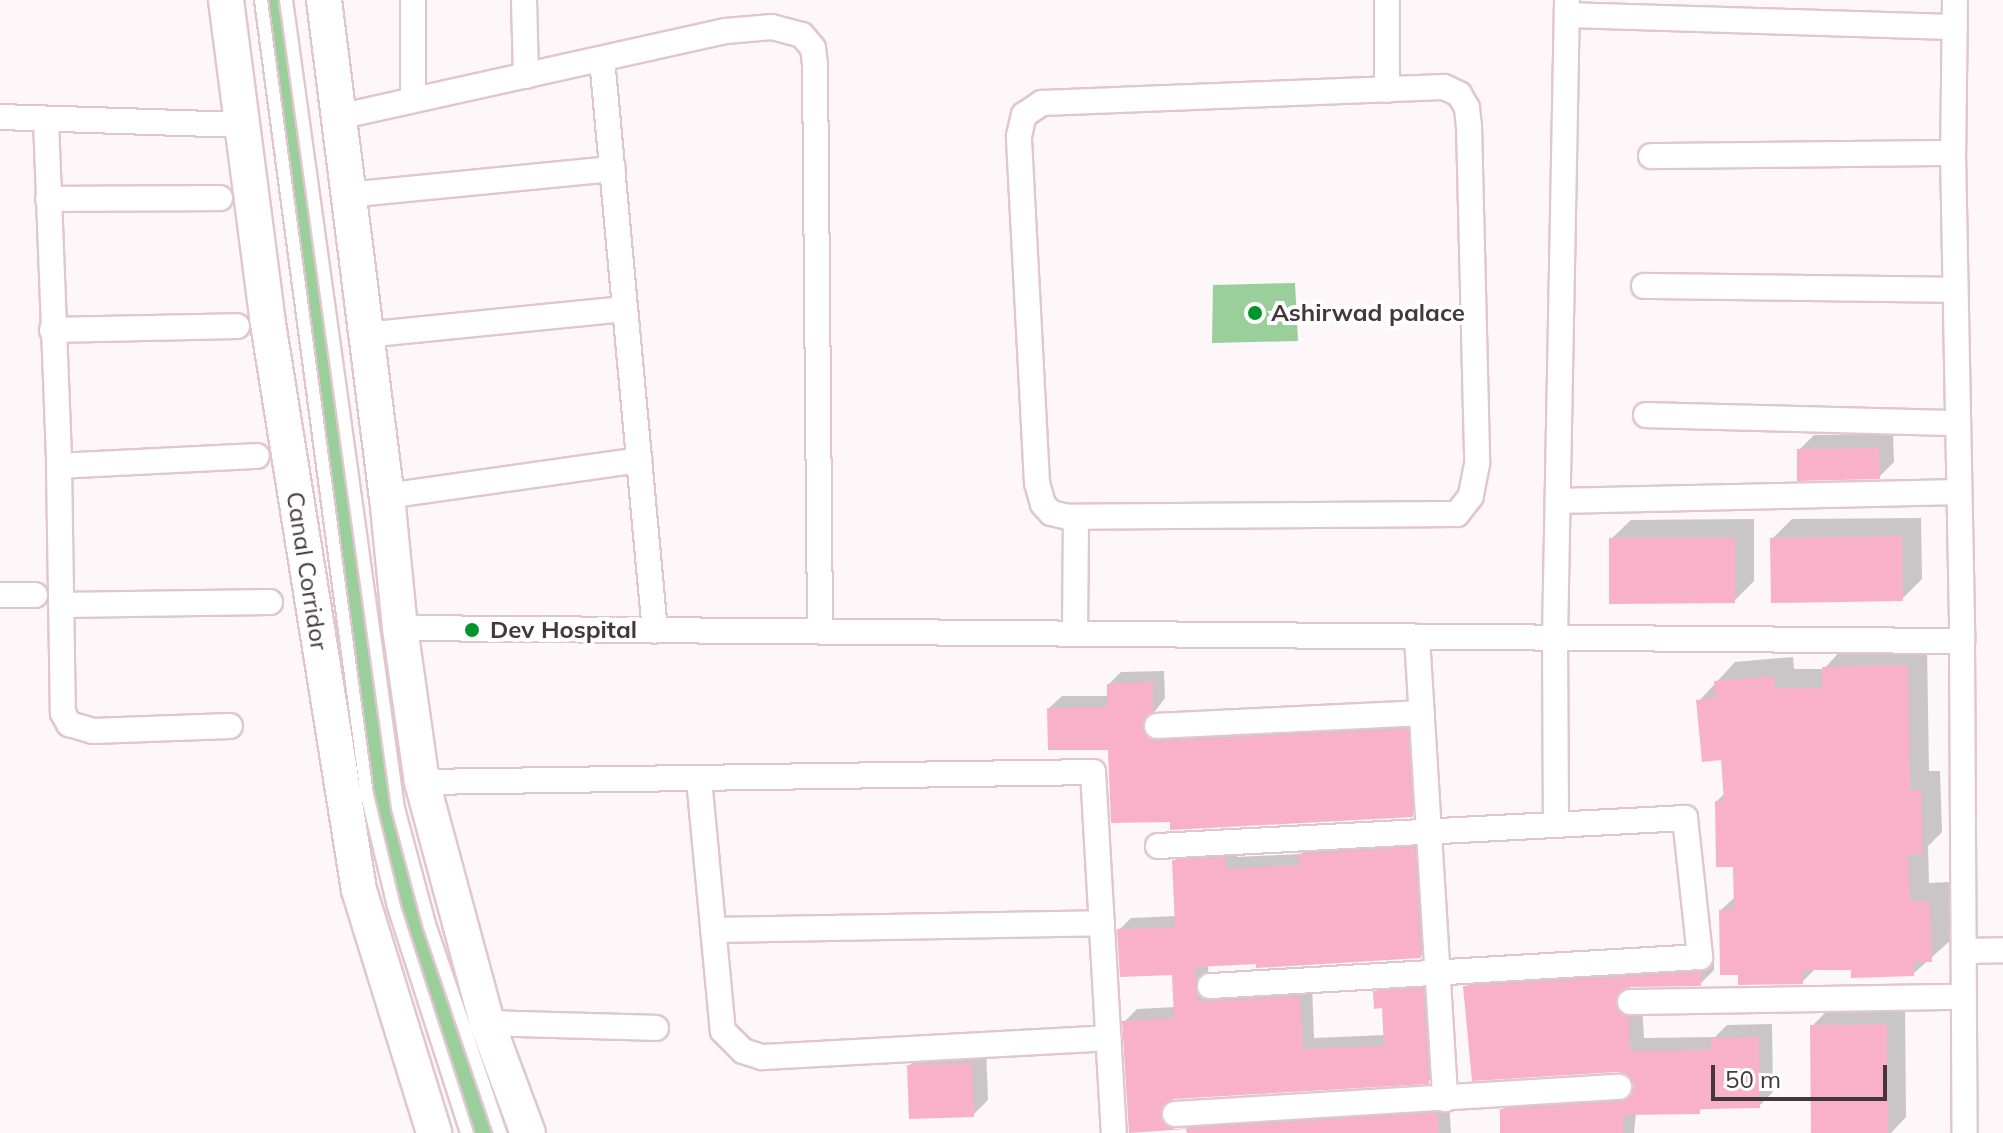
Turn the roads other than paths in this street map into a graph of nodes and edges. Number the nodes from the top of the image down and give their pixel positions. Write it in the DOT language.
graph roads {
  1 [pos="226,0"];
  2 [pos="261,0"];
  3 [pos="286,0"];
  4 [pos="324,0"];
  5 [pos="413,0"];
  6 [pos="524,0"];
  7 [pos="1387,0"];
  8 [pos="1955,0"];
  9 [pos="1567,8"];
  10 [pos="1679,9"];
  11 [pos="1955,27"];
  12 [pos="602,59"];
  13 [pos="526,76"];
  14 [pos="1387,90"];
  15 [pos="413,100"];
  16 [pos="0,117"];
  17 [pos="338,117"];
  18 [pos="46,120"];
  19 [pos="239,125"];
  20 [pos="1953,153"];
  21 [pos="1651,156"];
  22 [pos="613,169"];
  23 [pos="347,195"];
  24 [pos="220,198"];
  25 [pos="48,199"];
  26 [pos="1644,286"];
  27 [pos="1955,290"];
  28 [pos="625,309"];
  29 [pos="237,326"];
  30 [pos="52,330"];
  31 [pos="364,335"];
  32 [pos="1646,415"];
  33 [pos="1958,423"];
  34 [pos="257,456"];
  35 [pos="639,460"];
  36 [pos="59,466"];
  37 [pos="1959,492"];
  38 [pos="387,496"];
  39 [pos="1558,501"];
  40 [pos="1076,517"];
  41 [pos="0,595"];
  42 [pos="35,595"];
  43 [pos="270,602"];
  44 [pos="61,605"];
  45 [pos="400,628"];
  46 [pos="655,631"];
  47 [pos="820,631"];
  48 [pos="1075,633"];
  49 [pos="1417,637"];
  50 [pos="1555,638"];
  51 [pos="1962,641"];
  52 [pos="1422,713"];
  53 [pos="230,726"];
  54 [pos="1157,726"];
  55 [pos="699,779"];
  56 [pos="422,782"];
  57 [pos="1556,825"];
  58 [pos="1430,831"];
  59 [pos="1158,846"];
  60 [pos="1102,923"];
  61 [pos="713,930"];
  62 [pos="2003,950"];
  63 [pos="1964,951"];
  64 [pos="1439,970"];
  65 [pos="1210,986"];
  66 [pos="1964,997"];
  67 [pos="1630,1002"];
  68 [pos="487,1023"];
  69 [pos="656,1028"];
  70 [pos="1108,1038"];
  71 [pos="1619,1087"];
  72 [pos="1445,1099"];
  73 [pos="1175,1114"];
  74 [pos="434,1133"];
  75 [pos="467,1133"];
  76 [pos="500,1133"];
  77 [pos="528,1133"];
  78 [pos="1114,1133"];
  79 [pos="1965,1133"];
  1 -- 19 [label="street, Canal Corridor"];
  2 -- 75 [label="lane"];
  3 -- 76 [label="lane"];
  4 -- 17 [label="street"];
  5 -- 15 [label="street"];
  6 -- 13 [label="street"];
  7 -- 14 [label="street"];
  8 -- 11 [label="street"];
  9 -- 10 [label="street"];
  9 -- 39 [label="street"];
  10 -- 11 [label="street"];
  11 -- 20 [label="street"];
  12 -- 13 [label="street"];
  12 -- 22 [label="street"];
  12 -- 47 [label="street"];
  13 -- 15 [label="street"];
  14 -- 40 [label="street"];
  14 -- 40 [label="street"];
  15 -- 17 [label="street"];
  16 -- 18 [label="street"];
  17 -- 23 [label="street"];
  18 -- 19 [label="street"];
  18 -- 25 [label="street"];
  19 -- 74 [label="street, Canal Corridor"];
  20 -- 21 [label="street"];
  20 -- 27 [label="street"];
  22 -- 23 [label="street"];
  22 -- 28 [label="street"];
  23 -- 31 [label="street"];
  24 -- 25 [label="street"];
  25 -- 30 [label="street"];
  26 -- 27 [label="street"];
  27 -- 33 [label="street"];
  28 -- 31 [label="street"];
  28 -- 35 [label="street"];
  29 -- 30 [label="street"];
  30 -- 36 [label="street"];
  31 -- 38 [label="street"];
  32 -- 33 [label="street"];
  33 -- 37 [label="street"];
  34 -- 36 [label="street"];
  35 -- 38 [label="street"];
  35 -- 46 [label="street"];
  36 -- 44 [label="street"];
  37 -- 39 [label="street"];
  37 -- 51 [label="street"];
  38 -- 45 [label="street"];
  39 -- 50 [label="street"];
  40 -- 48 [label="street"];
  41 -- 42 [label="street"];
  43 -- 44 [label="street"];
  44 -- 53 [label="street"];
  45 -- 46 [label="street"];
  45 -- 56 [label="street"];
  46 -- 47 [label="street"];
  47 -- 48 [label="street"];
  48 -- 49 [label="street"];
  49 -- 50 [label="street"];
  49 -- 52 [label="street"];
  50 -- 51 [label="street"];
  50 -- 57 [label="street"];
  51 -- 63 [label="street"];
  52 -- 54 [label="street"];
  52 -- 58 [label="street"];
  55 -- 56 [label="street"];
  55 -- 60 [label="street"];
  55 -- 61 [label="street"];
  56 -- 68 [label="street"];
  57 -- 58 [label="street"];
  57 -- 64 [label="street"];
  58 -- 59 [label="street"];
  58 -- 64 [label="street"];
  60 -- 61 [label="street"];
  60 -- 70 [label="street"];
  61 -- 70 [label="street"];
  62 -- 63 [label="street"];
  63 -- 66 [label="street"];
  64 -- 65 [label="street"];
  64 -- 72 [label="street"];
  66 -- 67 [label="street"];
  66 -- 79 [label="street"];
  68 -- 69 [label="street"];
  68 -- 77 [label="street"];
  70 -- 78 [label="street"];
  71 -- 72 [label="street"];
  72 -- 73 [label="street"];
}
